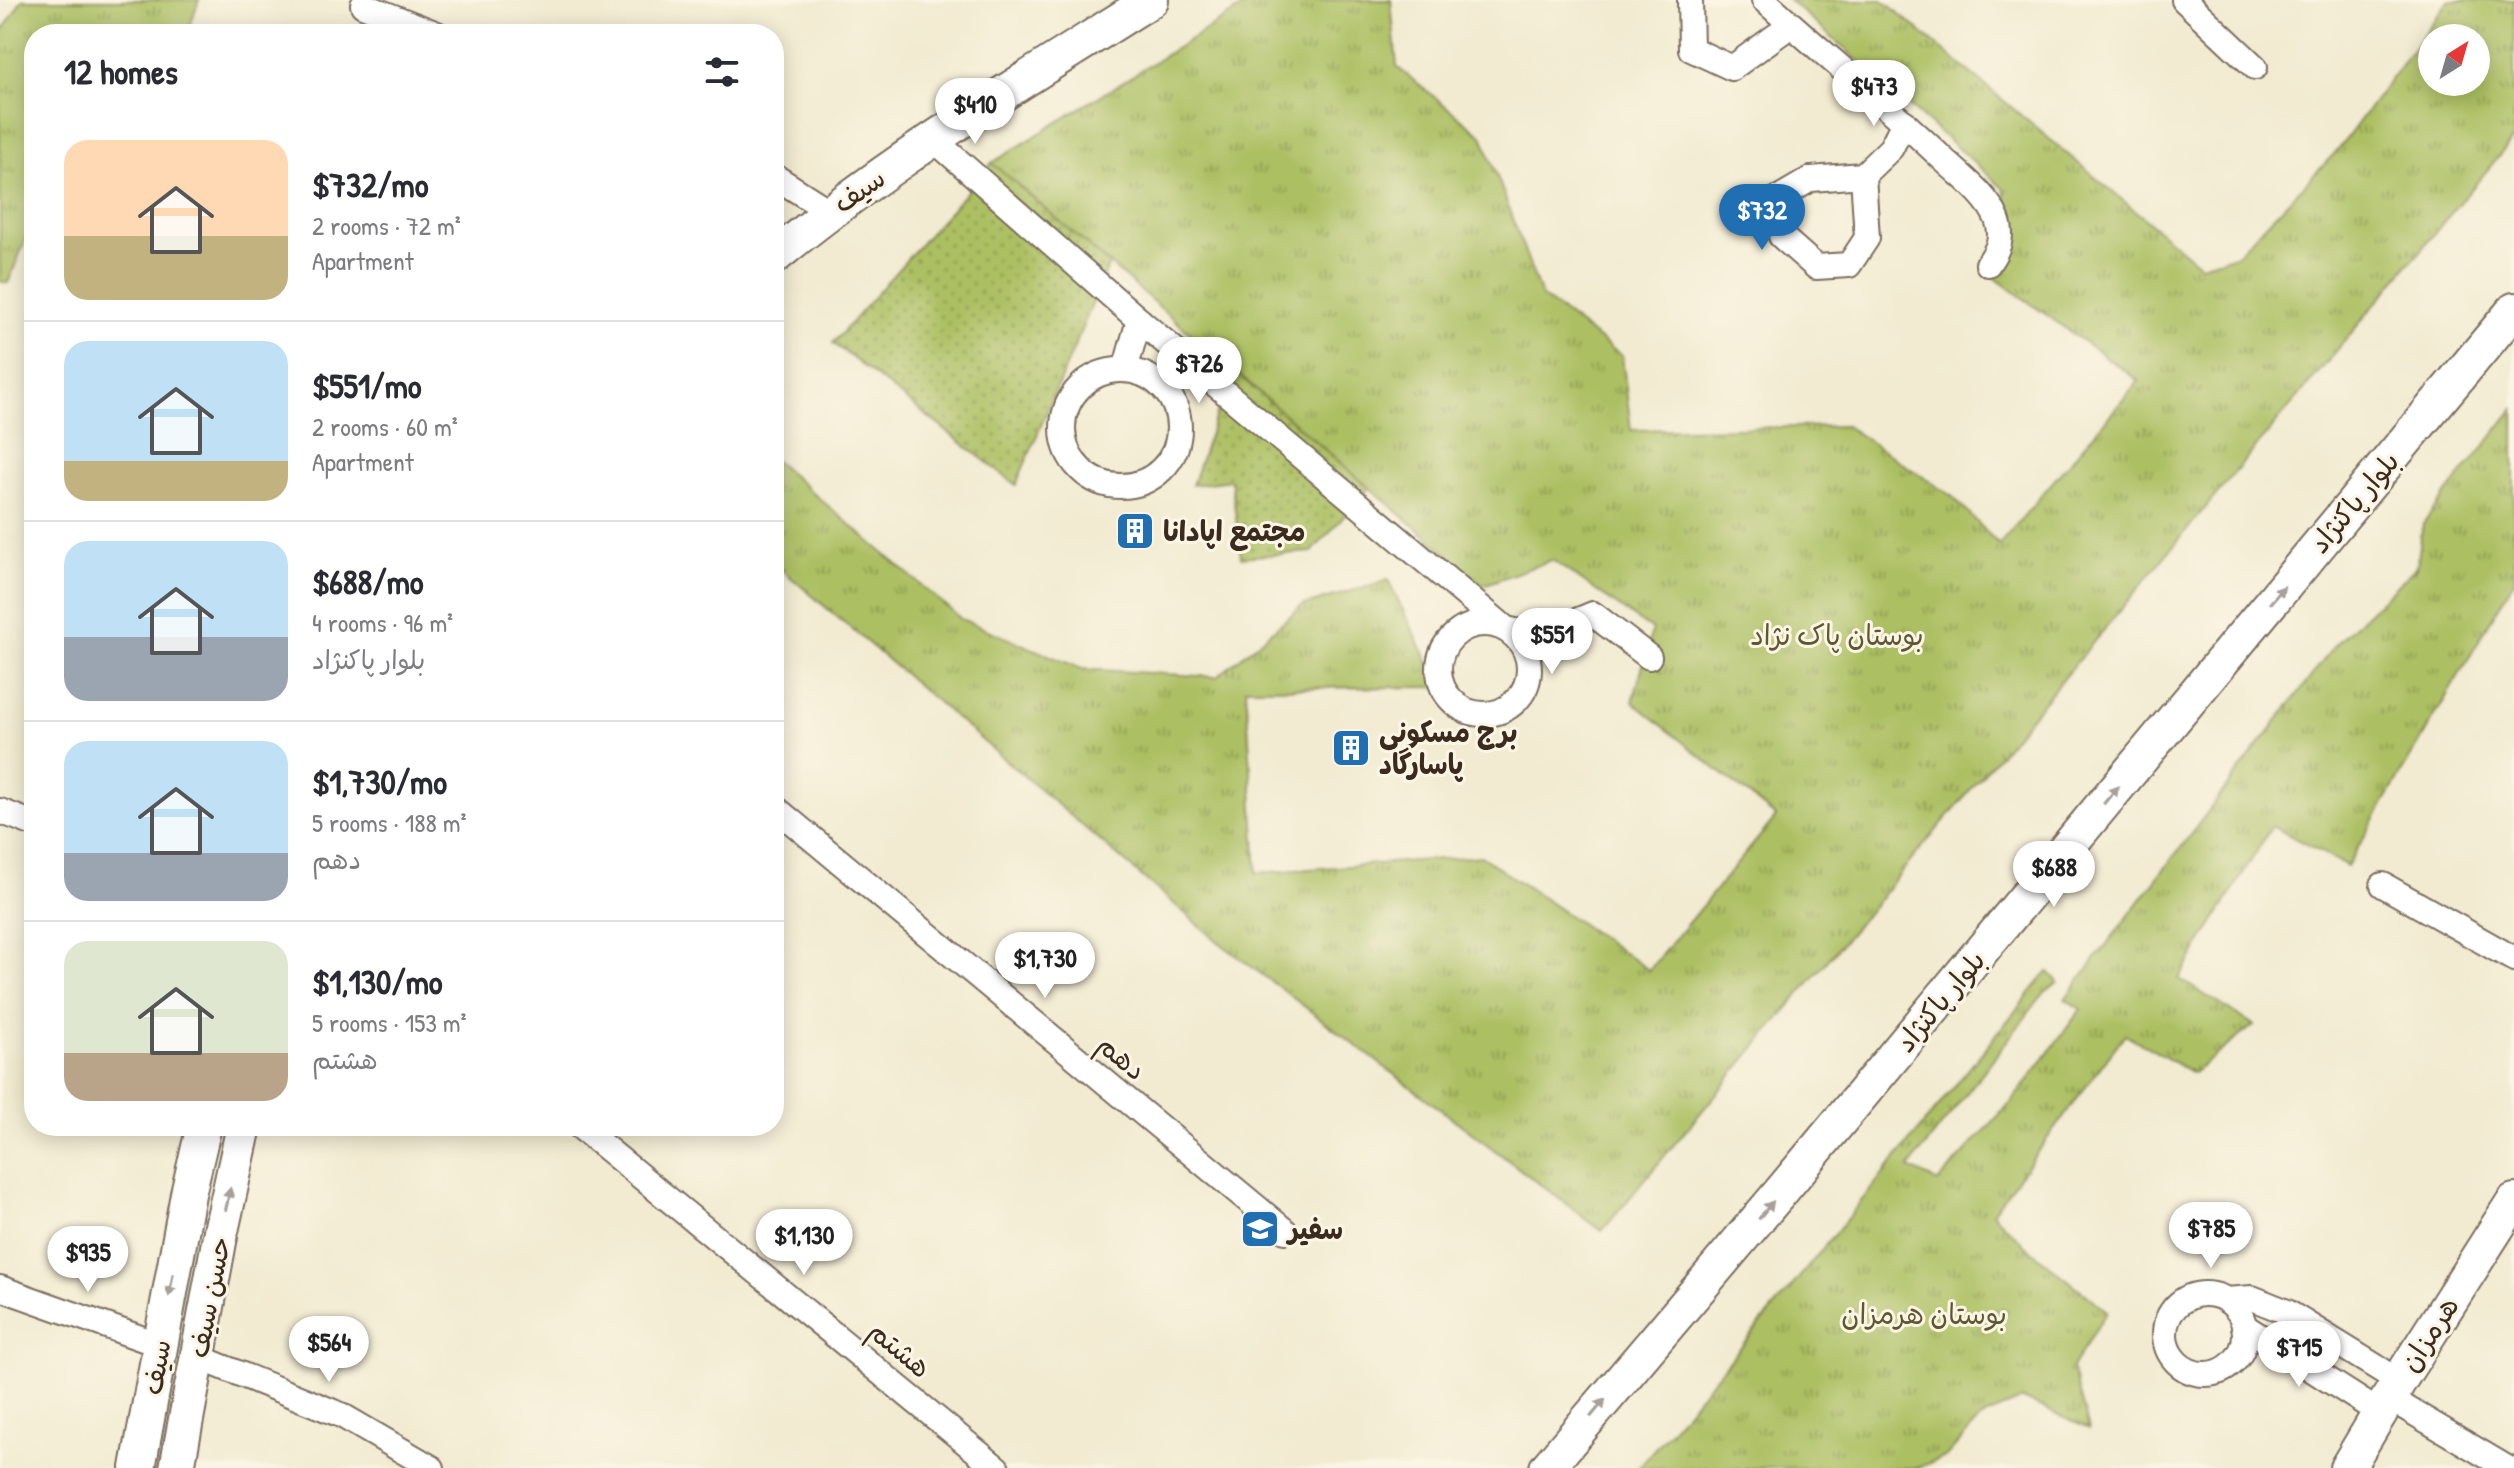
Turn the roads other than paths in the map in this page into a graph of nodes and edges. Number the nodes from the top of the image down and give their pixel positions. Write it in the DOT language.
graph roads {
  1 [pos="1151,0"];
  2 [pos="1690,0"];
  3 [pos="1764,0"];
  4 [pos="2184,0"];
  5 [pos="363,5"];
  6 [pos="411,24"];
  7 [pos="1791,25"];
  8 [pos="2255,67"];
  9 [pos="1904,122"];
  10 [pos="932,138"];
  11 [pos="1863,175"];
  12 [pos="784,182"];
  13 [pos="829,211"];
  14 [pos="784,249"];
  15 [pos="1988,264"];
  16 [pos="2514,310"];
  17 [pos="1139,320"];
  18 [pos="1125,370"];
  19 [pos="1649,657"];
  20 [pos="0,811"];
  21 [pos="784,815"];
  22 [pos="24,820"];
  23 [pos="2383,885"];
  24 [pos="2514,959"];
  25 [pos="202,1136"];
  26 [pos="242,1136"];
  27 [pos="591,1136"];
  28 [pos="2514,1201"];
  29 [pos="1285,1231"];
  30 [pos="0,1288"];
  31 [pos="2226,1300"];
  32 [pos="2244,1326"];
  33 [pos="160,1345"];
  34 [pos="198,1357"];
  35 [pos="2389,1397"];
  36 [pos="138,1468"];
  37 [pos="177,1468"];
  38 [pos="432,1468"];
  39 [pos="997,1468"];
  40 [pos="1547,1468"];
  41 [pos="2347,1468"];
  42 [pos="2507,1468"];
  1 -- 10 [label="street, سیف"];
  2 -- 7 [label="street"];
  3 -- 7 [label="street"];
  4 -- 8 [label="street"];
  5 -- 6 [label="street"];
  7 -- 9 [label="street"];
  9 -- 11 [label="street"];
  9 -- 15 [label="street"];
  10 -- 13 [label="street, سیف"];
  10 -- 17 [label="street"];
  11 -- 11 [label="street"];
  12 -- 13 [label="street"];
  13 -- 14 [label="street, سیف"];
  40 -- 16 [label="street, بلوار پاکنژاد, one-way"];
  17 -- 18 [label="street"];
  17 -- 19 [label="street"];
  18 -- 18 [label="street"];
  20 -- 22 [label="street"];
  21 -- 29 [label="street, دهم"];
  23 -- 24 [label="street"];
  25 -- 33 [label="street, سیف, one-way"];
  34 -- 26 [label="street, حسن سیف, one-way"];
  27 -- 39 [label="street, هشتم"];
  28 -- 35 [label="street, هرمزان"];
  30 -- 33 [label="street"];
  31 -- 32 [label="street"];
  31 -- 32 [label="street"];
  31 -- 35 [label="street"];
  32 -- 35 [label="street"];
  33 -- 34 [label="street"];
  33 -- 36 [label="street, سیف"];
  34 -- 37 [label="street, حسن سیف"];
  34 -- 38 [label="street"];
  35 -- 41 [label="street, هرمزان"];
  35 -- 42 [label="street"];
}
